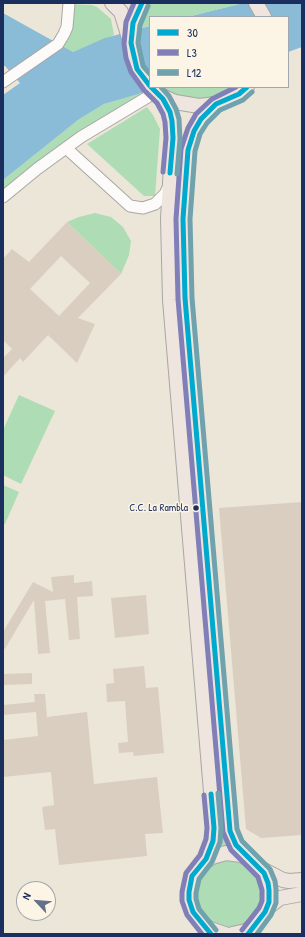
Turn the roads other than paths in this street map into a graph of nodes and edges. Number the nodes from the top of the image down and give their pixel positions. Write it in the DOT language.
graph roads {
  1 [pos="69,3"];
  2 [pos="112,3"];
  3 [pos="142,3"];
  4 [pos="130,35"];
  5 [pos="3,82"];
  6 [pos="149,83"];
  7 [pos="246,88"];
  8 [pos="154,90"];
  9 [pos="216,104"];
  10 [pos="66,148"];
  11 [pos="169,186"];
  12 [pos="3,197"];
  13 [pos="249,858"];
  14 [pos="199,866"];
  15 [pos="262,870"];
  16 [pos="302,880"];
  17 [pos="302,894"];
  18 [pos="266,909"];
  19 [pos="207,929"];
  20 [pos="252,929"];
  21 [pos="225,934"];
  22 [pos="232,934"];
  1 -- 5 [label="street"];
  2 -- 4 [label="main road"];
  3 -- 4 [label="main road"];
  4 -- 6 [label="main road"];
  7 -- 9 [label="main road"];
  8 -- 9 [label="main road"];
  8 -- 10 [label="street"];
  8 -- 11 [label="main road"];
  9 -- 13 [label="main road"];
  10 -- 11 [label="street"];
  10 -- 12 [label="street"];
  11 -- 14 [label="main road"];
  13 -- 14 [label="main road"];
  13 -- 15 [label="main road"];
  14 -- 19 [label="main road"];
  15 -- 16 [label="main road"];
  15 -- 18 [label="main road"];
  17 -- 18 [label="main road"];
  18 -- 20 [label="main road"];
  19 -- 21 [label="main road"];
  20 -- 22 [label="main road"];
}
